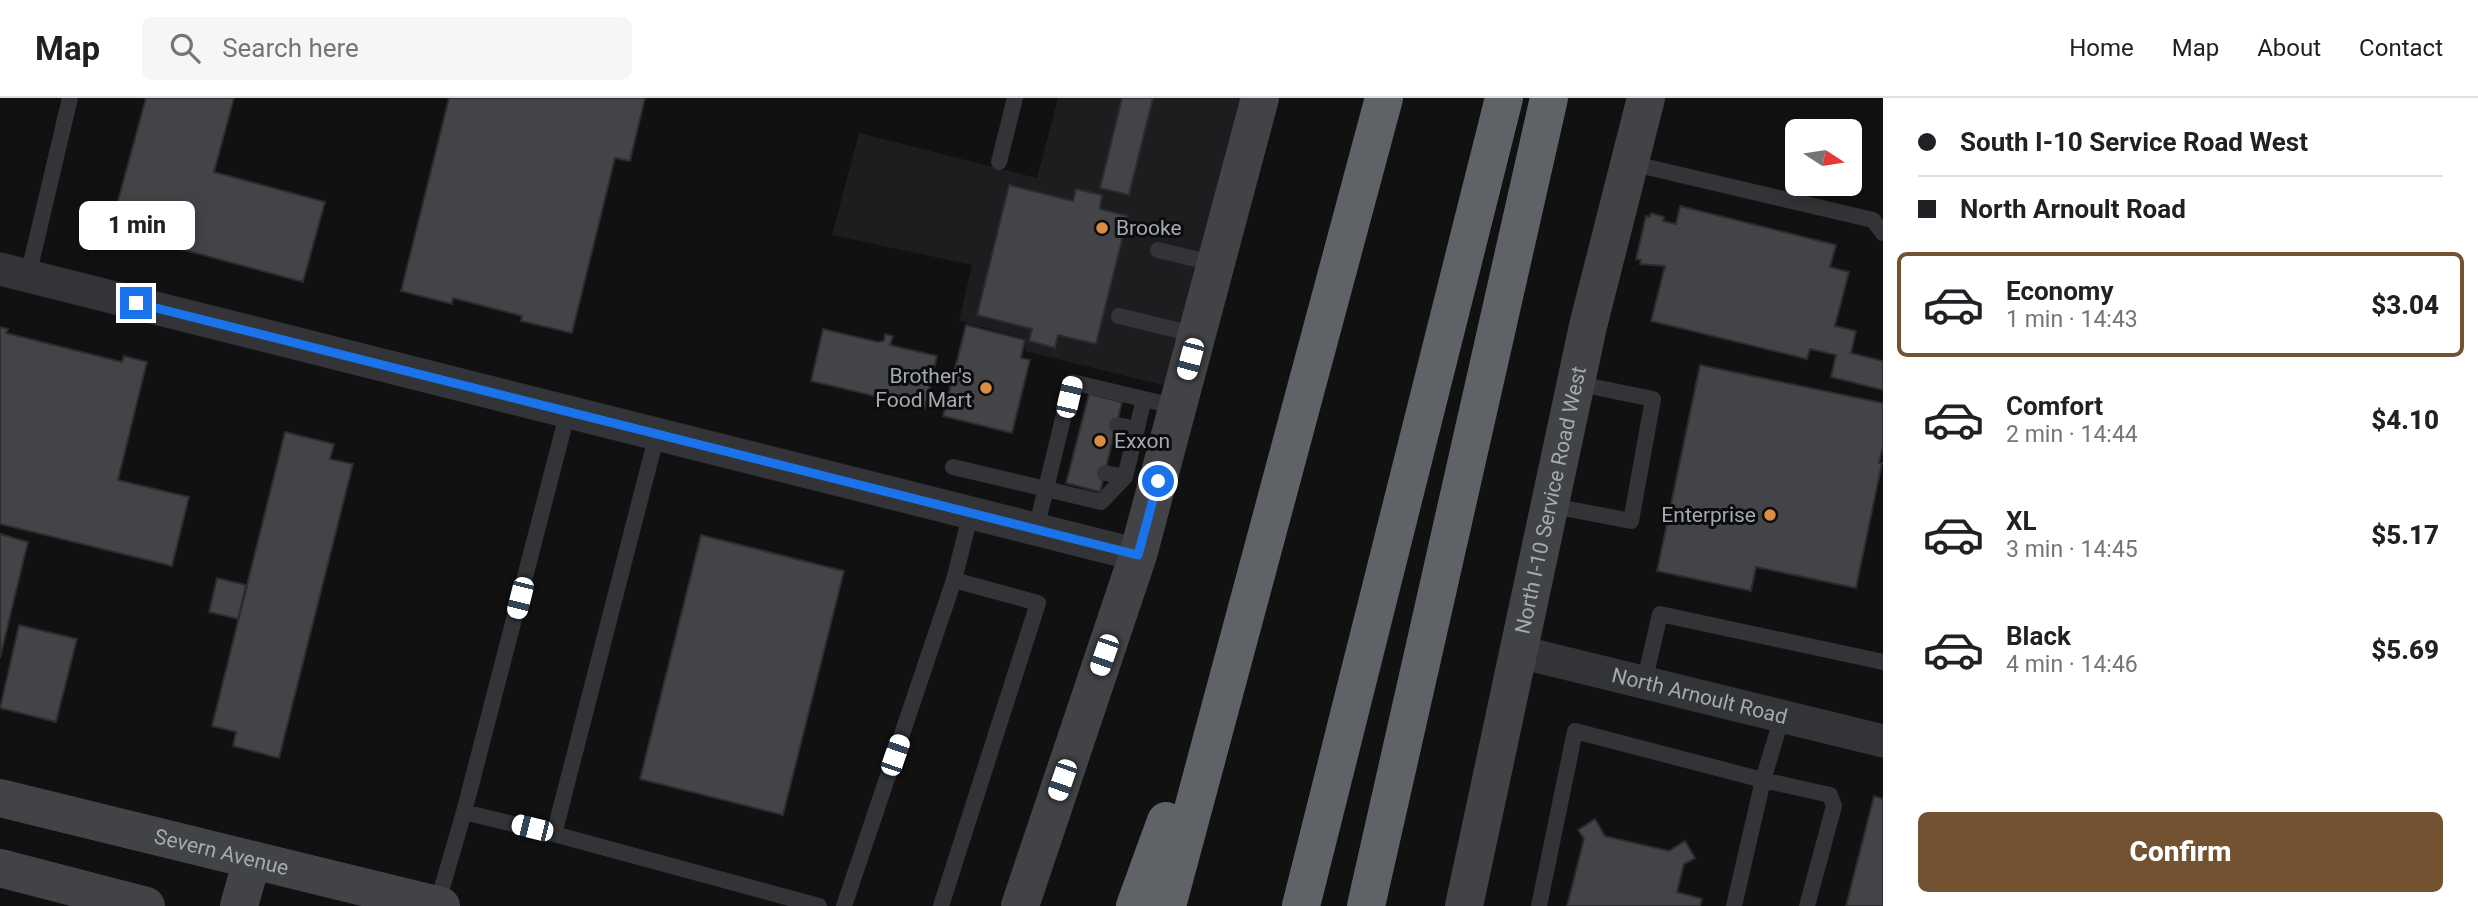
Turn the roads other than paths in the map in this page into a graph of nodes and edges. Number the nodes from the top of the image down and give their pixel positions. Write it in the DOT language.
graph roads {
  1 [pos="70,98"];
  2 [pos="1015,98"];
  3 [pos="1261,98"];
  4 [pos="1384,98"];
  5 [pos="1504,98"];
  6 [pos="1549,98"];
  7 [pos="1566,98"];
  8 [pos="1646,98"];
  9 [pos="999,162"];
  10 [pos="1630,163"];
  11 [pos="1883,233"];
  12 [pos="1158,250"];
  13 [pos="1216,264"];
  14 [pos="14,272"];
  15 [pos="1119,316"];
  16 [pos="1197,335"];
  17 [pos="1575,383"];
  18 [pos="1161,403"];
  19 [pos="568,411"];
  20 [pos="1065,413"];
  21 [pos="1083,417"];
  22 [pos="1117,425"];
  23 [pos="1137,429"];
  24 [pos="657,434"];
  25 [pos="1053,462"];
  26 [pos="1071,465"];
  27 [pos="953,467"];
  28 [pos="1105,473"];
  29 [pos="1125,477"];
  30 [pos="1047,489"];
  31 [pos="1548,505"];
  32 [pos="971,512"];
  33 [pos="1036,529"];
  34 [pos="1138,555"];
  35 [pos="954,580"];
  36 [pos="1250,589"];
  37 [pos="1516,651"];
  38 [pos="1883,662"];
  39 [pos="1644,682"];
  40 [pos="1782,717"];
  41 [pos="1883,741"];
  42 [pos="1763,780"];
  43 [pos="0,798"];
  44 [pos="464,812"];
  45 [pos="554,834"];
  46 [pos="252,860"];
  47 [pos="1,872"];
  48 [pos="146,906"];
  49 [pos="239,906"];
  50 [pos="439,906"];
  51 [pos="819,906"];
  52 [pos="844,906"];
  53 [pos="941,906"];
  54 [pos="1020,906"];
  55 [pos="1135,906"];
  56 [pos="1167,906"];
  57 [pos="1301,906"];
  58 [pos="1366,906"];
  59 [pos="1390,906"];
  60 [pos="1464,906"];
  61 [pos="1539,906"];
  62 [pos="1734,906"];
  63 [pos="1807,906"];
  1 -- 14 [label="lane"];
  2 -- 9 [label="lane"];
  3 -- 13 [label="street"];
  4 -- 36 [label="highway"];
  5 -- 57 [label="highway"];
  6 -- 58 [label="highway"];
  7 -- 59 [label="highway"];
  8 -- 10 [label="street, North I-10 Service Road West"];
  10 -- 11 [label="lane"];
  10 -- 17 [label="street, North I-10 Service Road West"];
  12 -- 13 [label="lane"];
  13 -- 16 [label="street"];
  14 -- 19 [label="street"];
  15 -- 16 [label="lane"];
  16 -- 18 [label="street"];
  17 -- 31 [label="street, North I-10 Service Road West"];
  17 -- 31 [label="lane"];
  18 -- 20 [label="lane"];
  18 -- 23 [label="lane"];
  18 -- 34 [label="street"];
  19 -- 24 [label="street"];
  19 -- 44 [label="lane"];
  20 -- 21 [label="lane"];
  20 -- 25 [label="lane"];
  22 -- 23 [label="lane"];
  23 -- 29 [label="lane"];
  24 -- 32 [label="street"];
  24 -- 45 [label="lane"];
  25 -- 26 [label="lane"];
  25 -- 30 [label="lane"];
  27 -- 30 [label="lane"];
  28 -- 29 [label="lane"];
  29 -- 30 [label="lane"];
  30 -- 33 [label="lane"];
  31 -- 37 [label="street, North I-10 Service Road West"];
  32 -- 33 [label="street"];
  32 -- 35 [label="lane"];
  33 -- 34 [label="street"];
  34 -- 54 [label="street"];
  35 -- 52 [label="lane"];
  35 -- 53 [label="lane"];
  36 -- 55 [label="highway"];
  36 -- 56 [label="highway"];
  37 -- 39 [label="street, North Arnoult Road"];
  37 -- 60 [label="street, North I-10 Service Road West"];
  38 -- 39 [label="lane"];
  39 -- 40 [label="street, North Arnoult Road"];
  40 -- 41 [label="street, North Arnoult Road"];
  40 -- 42 [label="lane"];
  42 -- 61 [label="lane"];
  42 -- 62 [label="lane"];
  42 -- 63 [label="lane"];
  43 -- 46 [label="street, Severn Avenue"];
  44 -- 45 [label="lane"];
  44 -- 50 [label="lane"];
  45 -- 51 [label="lane"];
  46 -- 49 [label="street"];
  46 -- 50 [label="street, Severn Avenue"];
  47 -- 48 [label="street"];
}
